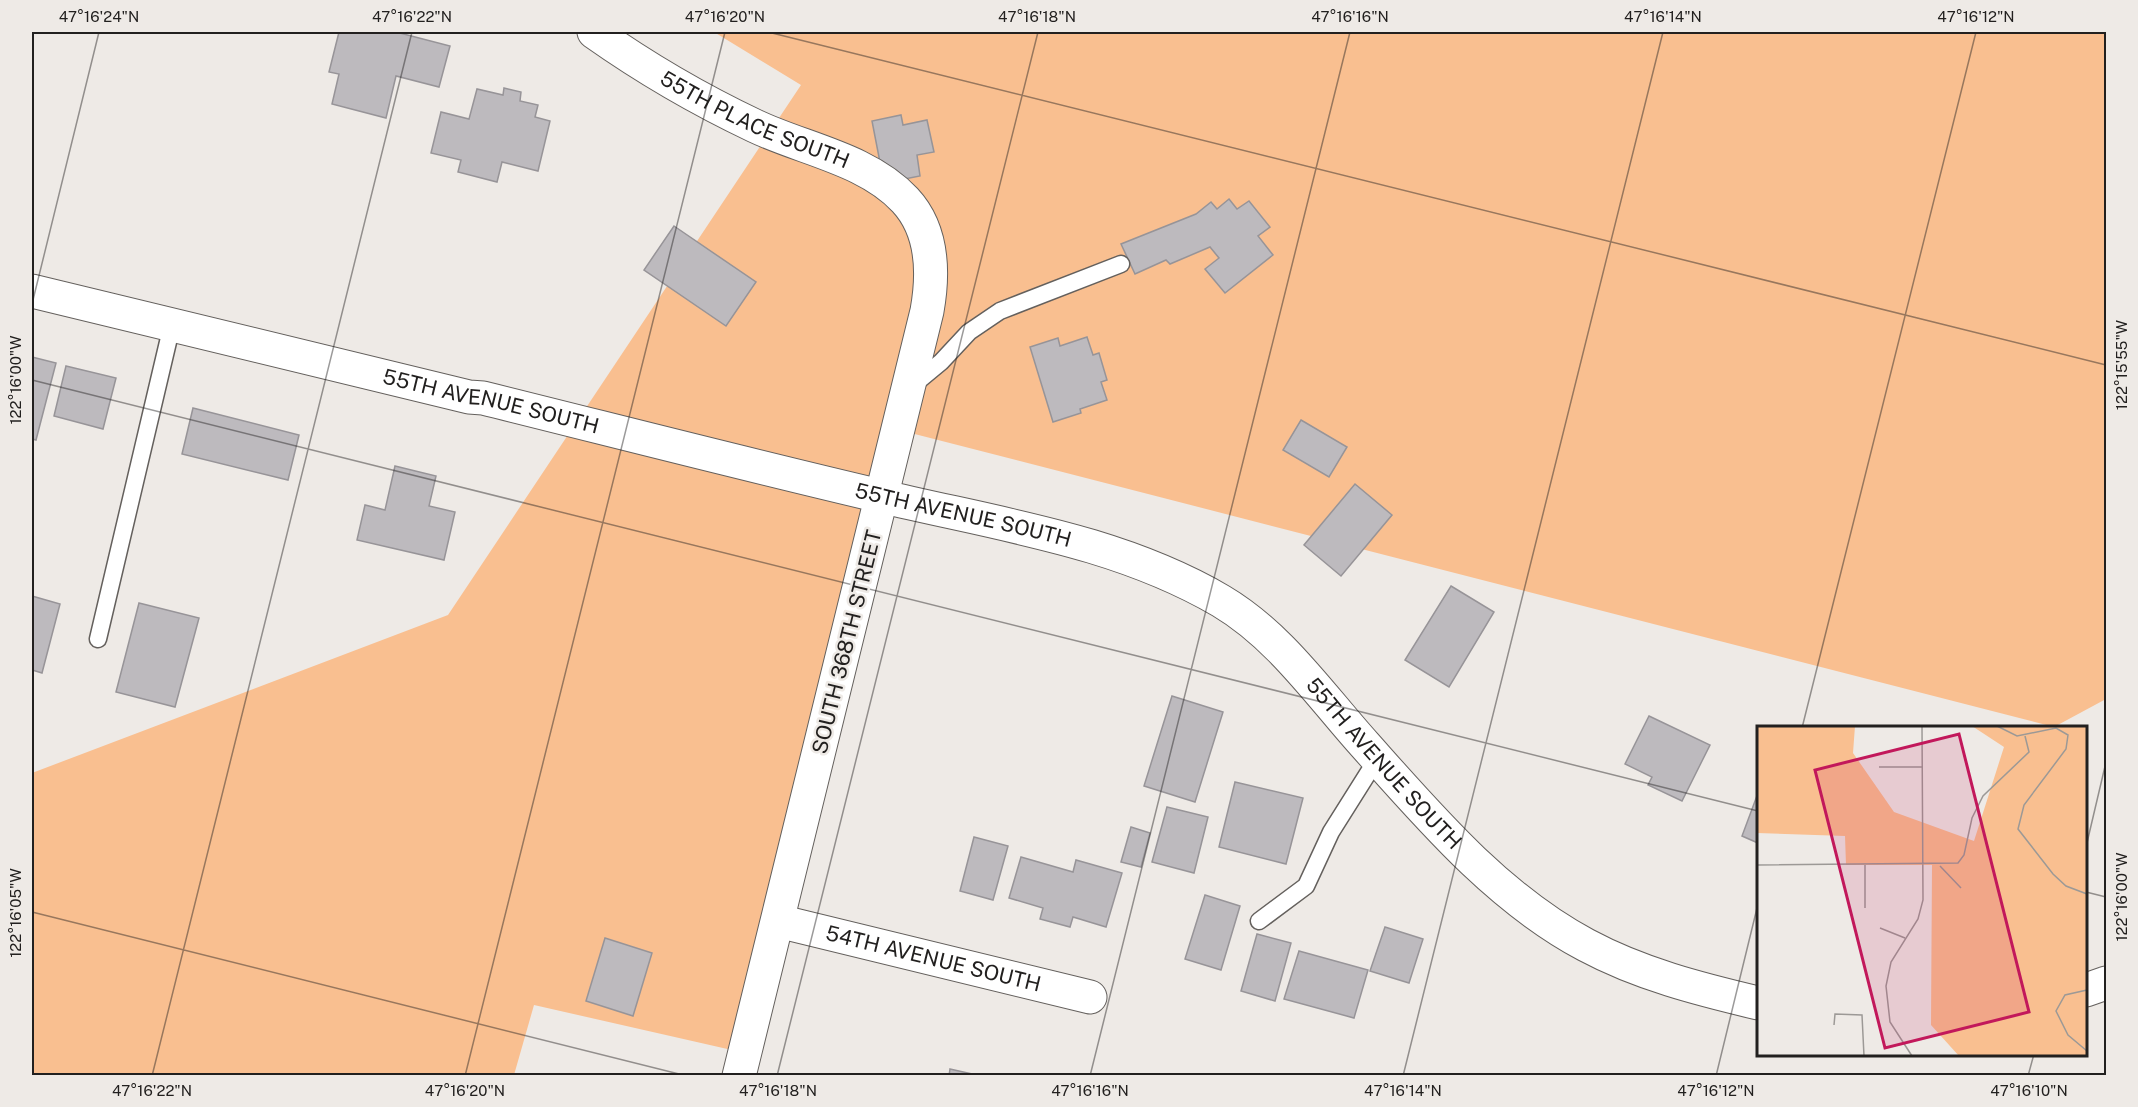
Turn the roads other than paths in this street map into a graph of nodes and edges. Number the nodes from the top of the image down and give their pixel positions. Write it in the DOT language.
graph roads {
  1 [pos="594,32"];
  2 [pos="913,210"];
  3 [pos="1121,264"];
  4 [pos="32,291"];
  5 [pos="172,325"];
  6 [pos="909,388"];
  7 [pos="883,497"];
  8 [pos="98,639"];
  9 [pos="1377,759"];
  10 [pos="778,921"];
  11 [pos="1259,921"];
  12 [pos="2106,983"];
  13 [pos="2087,989"];
  14 [pos="1090,997"];
  15 [pos="1757,1004"];
  16 [pos="739,1076"];
  1 -- 2 [label="street, 55TH PLACE SOUTH"];
  2 -- 6 [label="street, SOUTH 368TH STREET"];
  3 -- 6 [label="lane"];
  4 -- 5 [label="street, 55TH AVENUE SOUTH"];
  5 -- 7 [label="street, 55TH AVENUE SOUTH"];
  5 -- 8 [label="lane"];
  6 -- 7 [label="street, SOUTH 368TH STREET"];
  7 -- 9 [label="street, 55TH AVENUE SOUTH"];
  7 -- 10 [label="street, SOUTH 368TH STREET"];
  9 -- 11 [label="lane"];
  9 -- 15 [label="street, 55TH AVENUE SOUTH"];
  10 -- 14 [label="street, 54TH AVENUE SOUTH"];
  10 -- 16 [label="street, SOUTH 368TH STREET"];
  12 -- 13 [label="street"];
}
